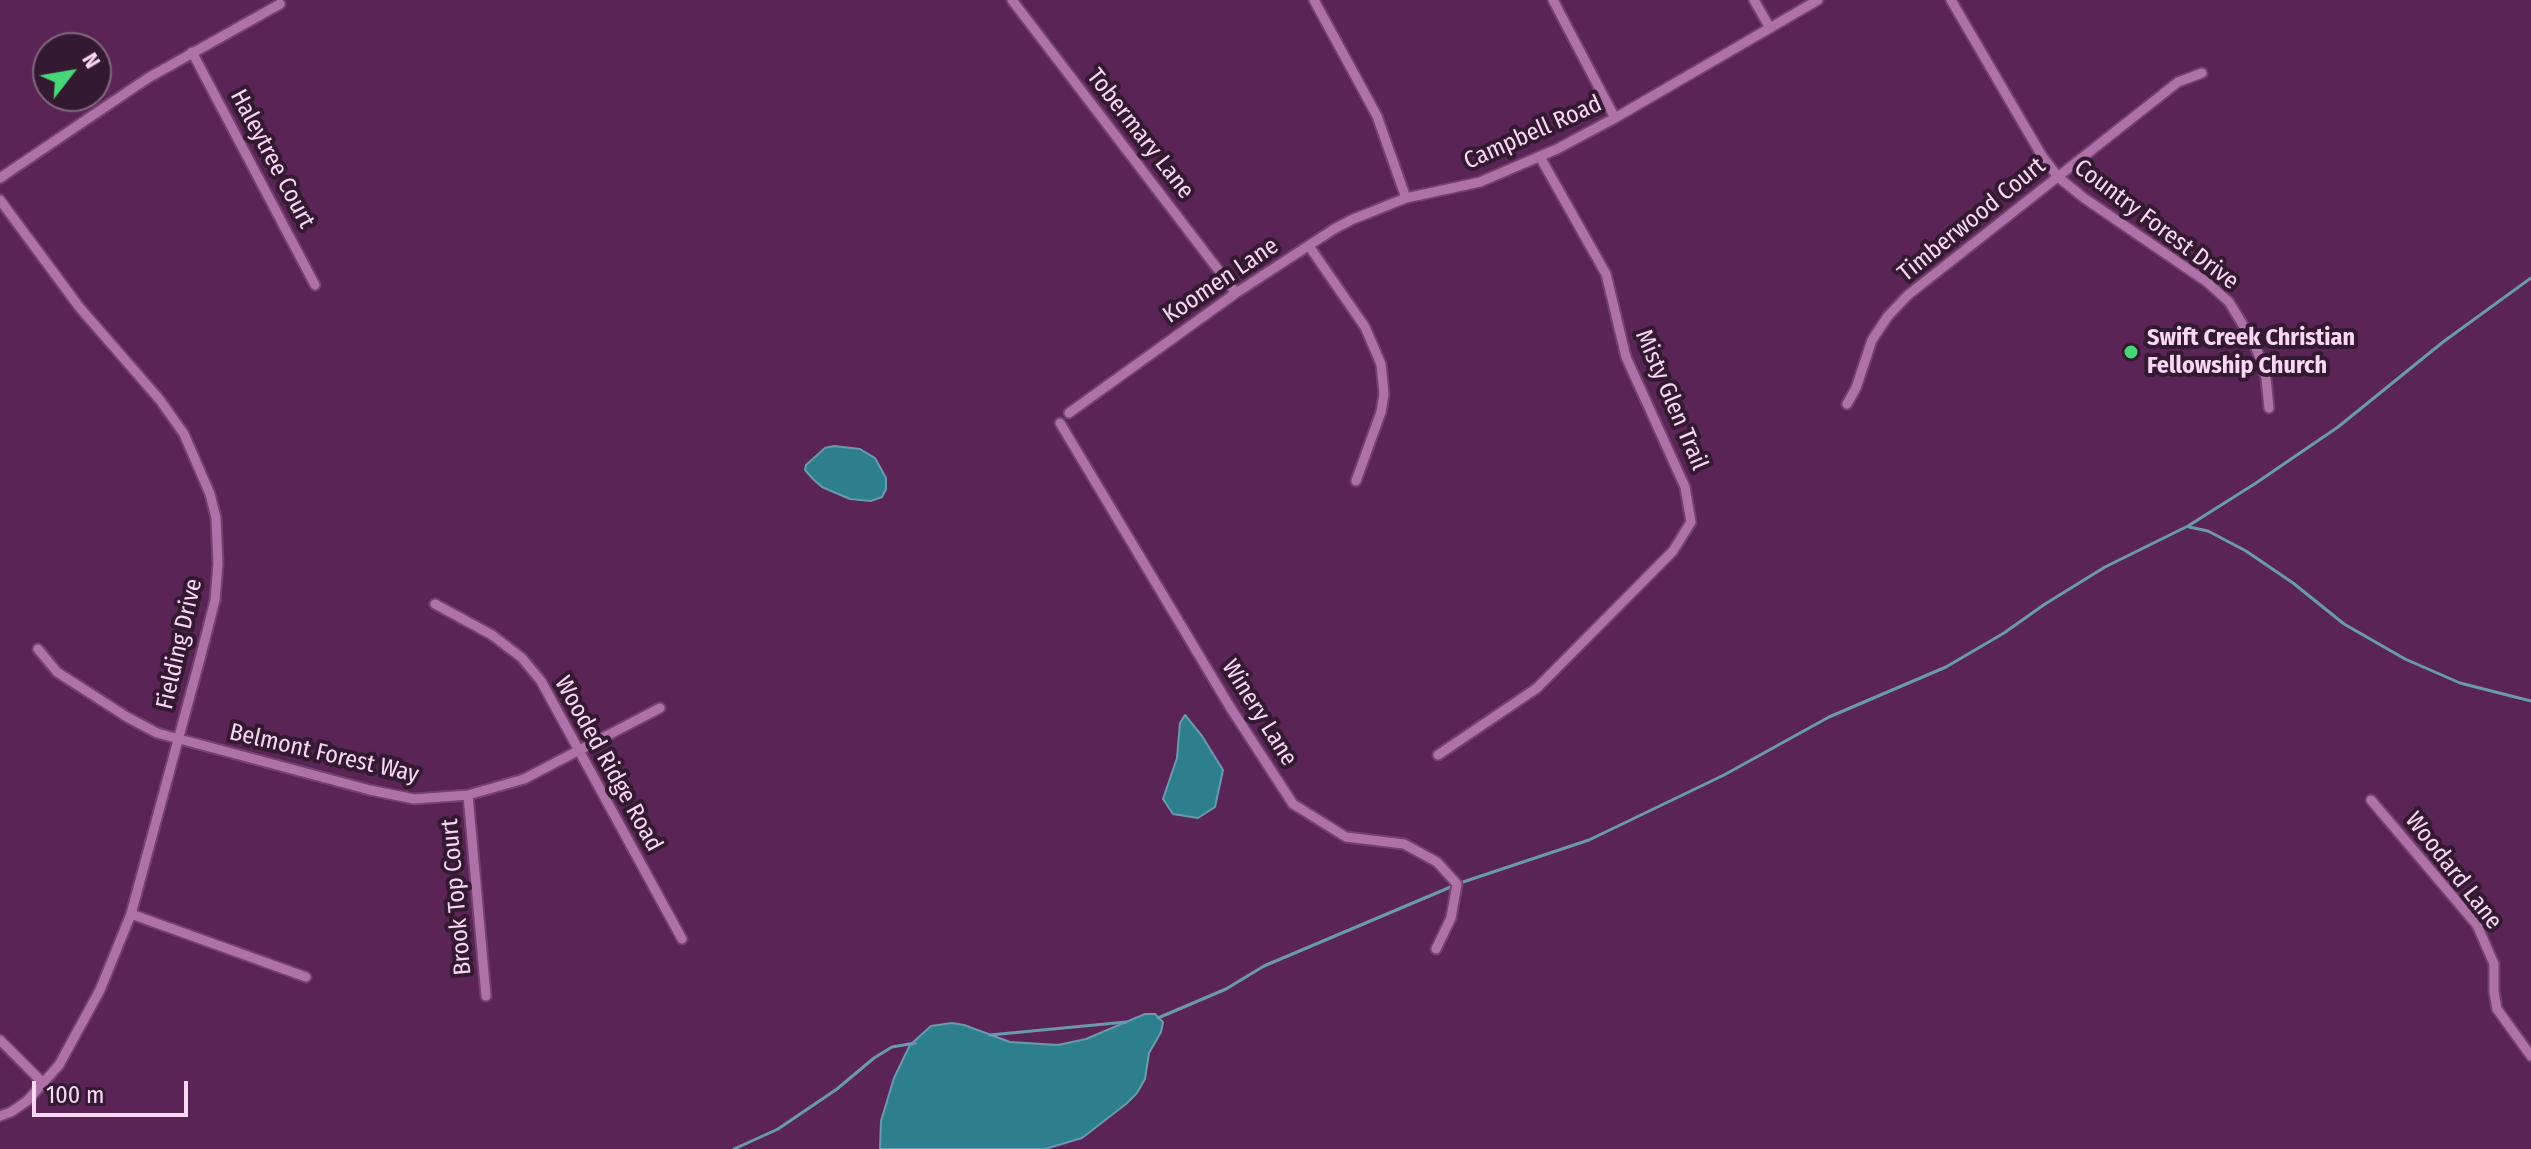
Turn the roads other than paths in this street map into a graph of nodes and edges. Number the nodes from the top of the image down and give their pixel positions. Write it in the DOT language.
graph roads {
  1 [pos="1012,0"];
  2 [pos="1314,0"];
  3 [pos="1553,0"];
  4 [pos="1754,0"];
  5 [pos="1818,0"];
  6 [pos="1951,0"];
  7 [pos="280,4"];
  8 [pos="1770,28"];
  9 [pos="192,52"];
  10 [pos="2202,73"];
  11 [pos="1615,118"];
  12 [pos="1540,157"];
  13 [pos="2058,177"];
  14 [pos="0,178"];
  15 [pos="1406,198"];
  16 [pos="0,200"];
  17 [pos="1309,246"];
  18 [pos="315,285"];
  19 [pos="1236,293"];
  20 [pos="1847,404"];
  21 [pos="2269,408"];
  22 [pos="1069,413"];
  23 [pos="1060,423"];
  24 [pos="1356,481"];
  25 [pos="435,604"];
  26 [pos="38,649"];
  27 [pos="660,708"];
  28 [pos="178,739"];
  29 [pos="579,750"];
  30 [pos="1438,755"];
  31 [pos="468,795"];
  32 [pos="2371,800"];
  33 [pos="131,914"];
  34 [pos="682,939"];
  35 [pos="1436,949"];
  36 [pos="306,977"];
  37 [pos="486,996"];
  38 [pos="0,1040"];
  39 [pos="2531,1056"];
  40 [pos="44,1084"];
  41 [pos="0,1116"];
  1 -- 19 [label="street, Tobermary Lane"];
  2 -- 15 [label="street"];
  3 -- 11 [label="street"];
  4 -- 8 [label="street"];
  5 -- 8 [label="street, Campbell Road"];
  6 -- 13 [label="street, Country Forest Drive"];
  7 -- 9 [label="street"];
  8 -- 11 [label="street, Campbell Road"];
  9 -- 14 [label="street"];
  9 -- 18 [label="street, Haleytree Court"];
  10 -- 13 [label="street, Timberwood Court"];
  11 -- 12 [label="street, Campbell Road"];
  12 -- 15 [label="street, Campbell Road"];
  12 -- 30 [label="street, Misty Glen Trail"];
  13 -- 20 [label="street, Timberwood Court"];
  13 -- 21 [label="street, Country Forest Drive"];
  15 -- 17 [label="street, Koomen Lane"];
  16 -- 28 [label="street, Fielding Drive"];
  17 -- 19 [label="street, Koomen Lane"];
  17 -- 24 [label="street"];
  19 -- 22 [label="street, Koomen Lane"];
  23 -- 35 [label="street, Winery Lane"];
  25 -- 29 [label="street, Wooded Ridge Road"];
  26 -- 28 [label="street, Belmont Forest Way"];
  27 -- 29 [label="street, Belmont Forest Way"];
  28 -- 31 [label="street, Belmont Forest Way"];
  28 -- 33 [label="street, Fielding Drive"];
  29 -- 31 [label="street, Belmont Forest Way"];
  29 -- 34 [label="street, Wooded Ridge Road"];
  31 -- 37 [label="street, Brook Top Court"];
  32 -- 39 [label="street, Woodard Lane"];
  33 -- 36 [label="street"];
  33 -- 40 [label="street, Fielding Drive"];
  38 -- 40 [label="street"];
  40 -- 41 [label="street, Fielding Drive"];
}
